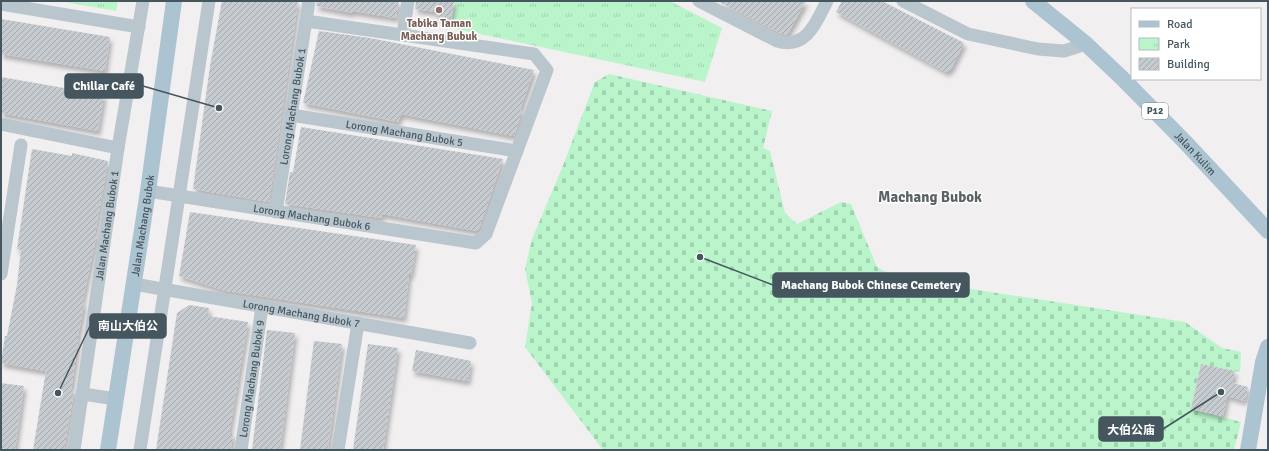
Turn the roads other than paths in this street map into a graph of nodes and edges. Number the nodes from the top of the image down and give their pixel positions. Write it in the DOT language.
graph roads {
  1 [pos="143,1"];
  2 [pos="174,1"];
  3 [pos="209,1"];
  4 [pos="309,1"];
  5 [pos="408,1"];
  6 [pos="699,1"];
  7 [pos="827,1"];
  8 [pos="903,1"];
  9 [pos="1033,1"];
  10 [pos="1,4"];
  11 [pos="306,21"];
  12 [pos="138,27"];
  13 [pos="403,35"];
  14 [pos="1086,44"];
  15 [pos="291,115"];
  16 [pos="1,124"];
  17 [pos="21,145"];
  18 [pos="118,148"];
  19 [pos="517,152"];
  20 [pos="148,192"];
  21 [pos="179,196"];
  22 [pos="6,205"];
  23 [pos="276,212"];
  24 [pos="1268,231"];
  25 [pos="1,274"];
  26 [pos="134,284"];
  27 [pos="165,290"];
  28 [pos="262,307"];
  29 [pos="358,323"];
  30 [pos="470,343"];
  31 [pos="1268,347"];
  32 [pos="83,394"];
  33 [pos="116,399"];
  34 [pos="74,450"];
  35 [pos="108,450"];
  36 [pos="140,450"];
  37 [pos="241,450"];
  38 [pos="338,450"];
  39 [pos="1248,450"];
  1 -- 12 [label="street, Jalan Machang Bubok 1"];
  2 -- 20 [label="main road, Jalan Machang Bubok"];
  3 -- 21 [label="street"];
  4 -- 11 [label="street, Lorong Machang Bubok 1"];
  5 -- 13 [label="street"];
  6 -- 7 [label="street"];
  8 -- 14 [label="street"];
  9 -- 14 [label="main road, Jalan Kulim / P12"];
  10 -- 12 [label="street"];
  11 -- 13 [label="street"];
  11 -- 15 [label="street, Lorong Machang Bubok 1"];
  12 -- 18 [label="street, Jalan Machang Bubok 1"];
  13 -- 19 [label="street"];
  14 -- 24 [label="main road, Jalan Kulim / P12"];
  15 -- 19 [label="street, Lorong Machang Bubok 5"];
  15 -- 23 [label="street, Lorong Machang Bubok 1"];
  16 -- 18 [label="street"];
  17 -- 22 [label="street"];
  18 -- 32 [label="street, Jalan Machang Bubok 1"];
  19 -- 23 [label="street, Lorong Machang Bubok 6"];
  20 -- 21 [label="street, Lorong Machang Bubok 6"];
  20 -- 26 [label="main road, Jalan Machang Bubok"];
  21 -- 23 [label="street, Lorong Machang Bubok 6"];
  21 -- 27 [label="street"];
  22 -- 25 [label="street"];
  26 -- 27 [label="street, Lorong Machang Bubok 7"];
  26 -- 33 [label="main road, Jalan Machang Bubok"];
  27 -- 28 [label="street, Lorong Machang Bubok 7"];
  27 -- 36 [label="street"];
  28 -- 29 [label="street, Lorong Machang Bubok 7"];
  28 -- 37 [label="street, Lorong Machang Bubok 9"];
  29 -- 30 [label="street, Lorong Machang Bubok 7"];
  29 -- 38 [label="street"];
  31 -- 39 [label="main road"];
  32 -- 33 [label="street"];
  32 -- 34 [label="street, Jalan Machang Bubok 1"];
  33 -- 35 [label="main road, Jalan Machang Bubok"];
}
